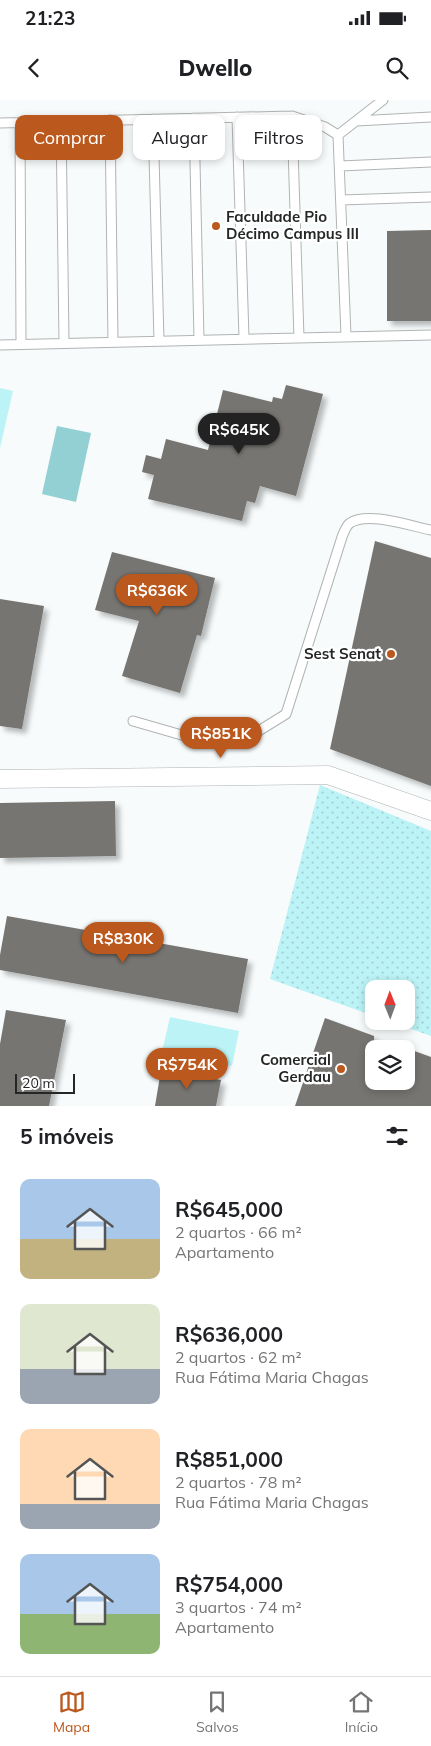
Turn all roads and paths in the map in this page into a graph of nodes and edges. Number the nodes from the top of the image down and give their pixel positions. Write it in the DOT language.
graph roads {
  1 [pos="383,100"];
  2 [pos="431,117"];
  3 [pos="355,121"];
  4 [pos="15,122"];
  5 [pos="0,123"];
  6 [pos="322,126"];
  7 [pos="338,135"];
  8 [pos="20,160"];
  9 [pos="62,160"];
  10 [pos="111,160"];
  11 [pos="154,160"];
  12 [pos="195,160"];
  13 [pos="238,160"];
  14 [pos="293,160"];
  15 [pos="431,162"];
  16 [pos="340,166"];
  17 [pos="431,197"];
  18 [pos="341,200"];
  19 [pos="431,335"];
  20 [pos="346,336"];
  21 [pos="244,338"];
  22 [pos="299,338"];
  23 [pos="199,339"];
  24 [pos="159,340"];
  25 [pos="113,341"];
  26 [pos="64,342"];
  27 [pos="21,343"];
  28 [pos="0,345"];
  29 [pos="431,530"];
  30 [pos="133,721"];
  31 [pos="0,779"];
  32 [pos="431,811"];
  1 -- 3 [label="lane"];
  2 -- 3 [label="lane"];
  3 -- 7 [label="lane"];
  4 -- 5 [label="lane"];
  6 -- 7 [label="lane"];
  7 -- 16 [label="lane"];
  8 -- 27 [label="lane"];
  9 -- 26 [label="lane"];
  10 -- 25 [label="lane"];
  11 -- 24 [label="lane"];
  12 -- 23 [label="lane"];
  13 -- 21 [label="lane"];
  14 -- 22 [label="lane"];
  15 -- 16 [label="lane"];
  16 -- 18 [label="lane"];
  17 -- 18 [label="lane"];
  18 -- 20 [label="lane"];
  19 -- 20 [label="lane"];
  20 -- 22 [label="lane"];
  21 -- 22 [label="lane"];
  21 -- 23 [label="lane"];
  23 -- 24 [label="lane"];
  24 -- 25 [label="lane"];
  25 -- 26 [label="lane"];
  26 -- 27 [label="lane"];
  27 -- 28 [label="lane"];
  29 -- 30 [label="lane"];
  31 -- 32 [label="street"];
}
